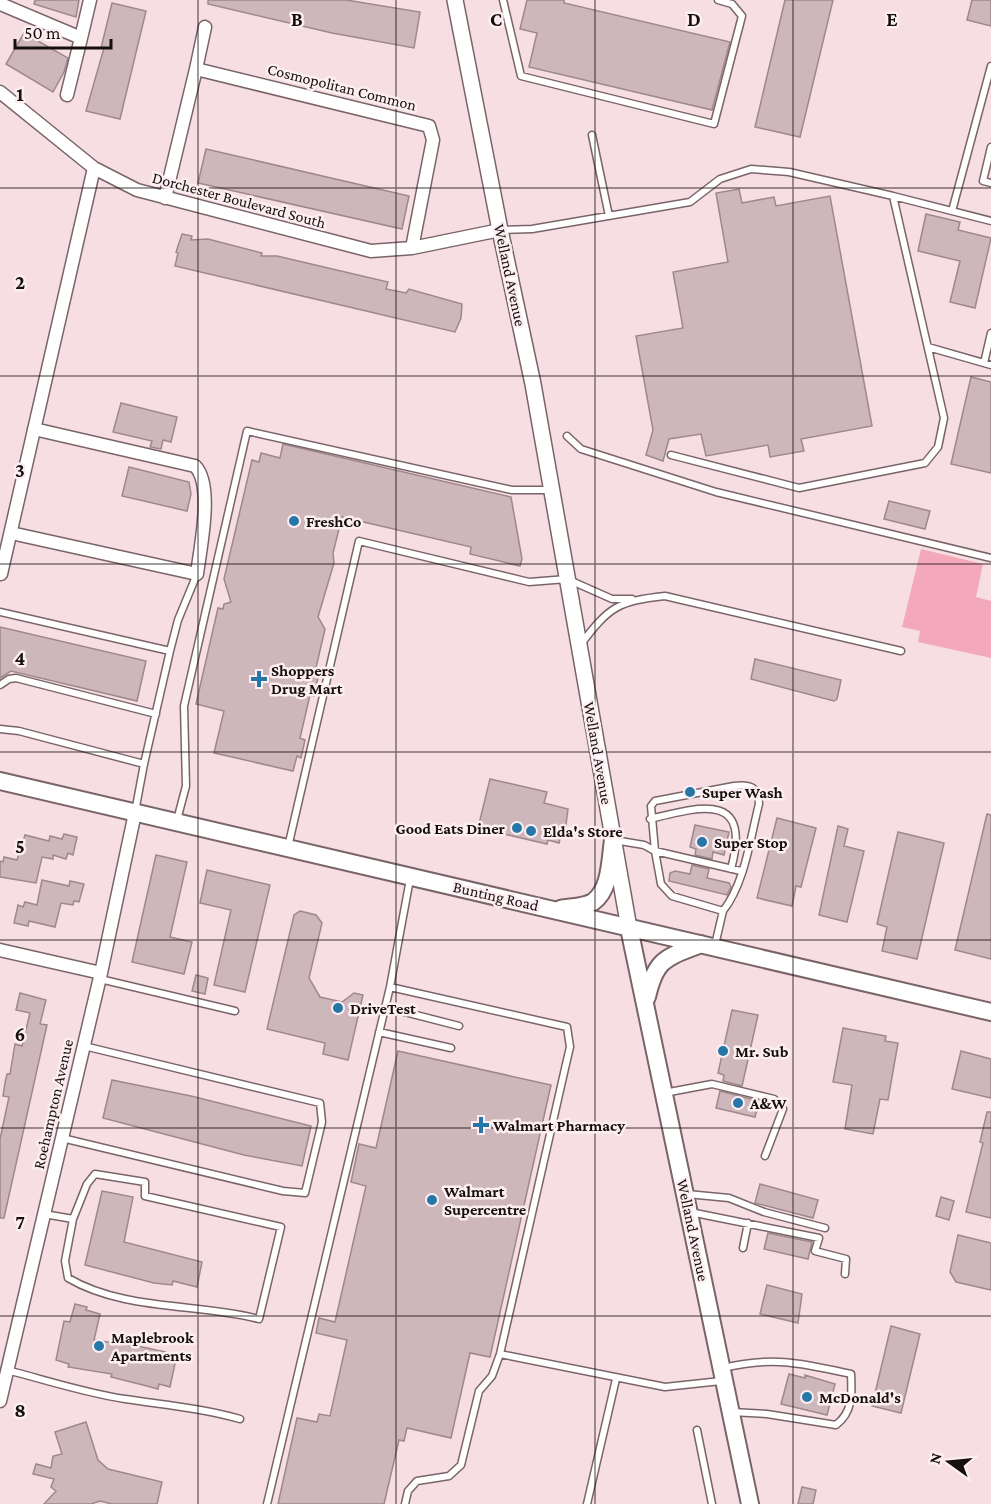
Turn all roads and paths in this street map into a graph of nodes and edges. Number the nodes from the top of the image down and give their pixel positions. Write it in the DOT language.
graph roads {
  1 [pos="90,0"];
  2 [pos="455,0"];
  3 [pos="503,0"];
  4 [pos="718,0"];
  5 [pos="3,6"];
  6 [pos="206,27"];
  7 [pos="81,38"];
  8 [pos="991,66"];
  9 [pos="196,69"];
  10 [pos="0,92"];
  11 [pos="68,95"];
  12 [pos="592,135"];
  13 [pos="991,147"];
  14 [pos="94,168"];
  15 [pos="991,183"];
  16 [pos="893,196"];
  17 [pos="165,198"];
  18 [pos="952,211"];
  19 [pos="609,216"];
  20 [pos="991,221"];
  21 [pos="500,230"];
  22 [pos="412,248"];
  23 [pos="991,333"];
  24 [pos="928,346"];
  25 [pos="987,364"];
  26 [pos="34,429"];
  27 [pos="567,436"];
  28 [pos="671,455"];
  29 [pos="551,490"];
  30 [pos="10,533"];
  31 [pos="991,558"];
  32 [pos="1,574"];
  33 [pos="196,574"];
  34 [pos="567,579"];
  35 [pos="632,599"];
  36 [pos="0,612"];
  37 [pos="579,646"];
  38 [pos="170,651"];
  39 [pos="901,651"];
  40 [pos="0,685"];
  41 [pos="156,714"];
  42 [pos="0,729"];
  43 [pos="144,764"];
  44 [pos="0,781"];
  45 [pos="135,813"];
  46 [pos="650,819"];
  47 [pos="177,822"];
  48 [pos="613,840"];
  49 [pos="288,848"];
  50 [pos="656,851"];
  51 [pos="730,869"];
  52 [pos="741,871"];
  53 [pos="410,876"];
  54 [pos="555,910"];
  55 [pos="723,911"];
  56 [pos="630,928"];
  57 [pos="708,946"];
  58 [pos="0,950"];
  59 [pos="101,976"];
  60 [pos="390,987"];
  61 [pos="645,1004"];
  62 [pos="385,1007"];
  63 [pos="235,1011"];
  64 [pos="991,1012"];
  65 [pos="459,1026"];
  66 [pos="379,1032"];
  67 [pos="84,1046"];
  68 [pos="451,1048"];
  69 [pos="664,1093"];
  70 [pos="62,1138"];
  71 [pos="765,1156"];
  72 [pos="686,1194"];
  73 [pos="689,1211"];
  74 [pos="44,1214"];
  75 [pos="74,1219"];
  76 [pos="748,1223"];
  77 [pos="825,1228"];
  78 [pos="743,1248"];
  79 [pos="845,1274"];
  80 [pos="500,1354"];
  81 [pos="8,1370"];
  82 [pos="723,1374"];
  83 [pos="616,1379"];
  84 [pos="0,1401"];
  85 [pos="731,1412"];
  86 [pos="240,1419"];
  87 [pos="697,1430"];
  88 [pos="267,1504"];
  89 [pos="405,1504"];
  90 [pos="587,1504"];
  91 [pos="712,1504"];
  92 [pos="750,1504"];
  1 -- 7 [label="street"];
  2 -- 21 [label="street, Welland Avenue"];
  3 -- 4 [label="lane"];
  5 -- 7 [label="street"];
  6 -- 9 [label="street"];
  7 -- 11 [label="street"];
  8 -- 18 [label="lane"];
  9 -- 17 [label="street"];
  9 -- 22 [label="street, Cosmopolitan Common"];
  10 -- 14 [label="street, Dorchester Boulevard South"];
  12 -- 19 [label="lane"];
  13 -- 15 [label="lane"];
  14 -- 17 [label="street, Dorchester Boulevard South"];
  14 -- 26 [label="street"];
  16 -- 18 [label="lane"];
  16 -- 19 [label="lane"];
  16 -- 24 [label="lane"];
  17 -- 22 [label="street, Dorchester Boulevard South"];
  18 -- 20 [label="lane"];
  19 -- 21 [label="lane"];
  21 -- 22 [label="street, Dorchester Boulevard South"];
  21 -- 29 [label="street, Welland Avenue"];
  23 -- 25 [label="lane"];
  24 -- 25 [label="lane"];
  24 -- 28 [label="lane"];
  26 -- 30 [label="street"];
  26 -- 33 [label="street"];
  27 -- 31 [label="lane"];
  29 -- 34 [label="street, Welland Avenue"];
  29 -- 47 [label="lane"];
  30 -- 32 [label="street"];
  30 -- 33 [label="street"];
  33 -- 38 [label="lane"];
  34 -- 35 [label="lane"];
  34 -- 37 [label="street, Welland Avenue"];
  34 -- 49 [label="lane"];
  35 -- 37 [label="lane"];
  35 -- 39 [label="lane"];
  36 -- 38 [label="lane"];
  37 -- 48 [label="street, Welland Avenue"];
  38 -- 41 [label="lane"];
  40 -- 41 [label="lane"];
  41 -- 43 [label="lane"];
  42 -- 43 [label="lane"];
  43 -- 45 [label="lane"];
  44 -- 45 [label="main road, Bunting Road"];
  45 -- 47 [label="main road, Bunting Road"];
  45 -- 59 [label="street, Roehampton Avenue"];
  46 -- 50 [label="lane"];
  46 -- 51 [label="lane"];
  46 -- 52 [label="lane"];
  47 -- 49 [label="main road, Bunting Road"];
  48 -- 50 [label="lane"];
  48 -- 54 [label="main road"];
  48 -- 56 [label="street, Welland Avenue"];
  49 -- 53 [label="main road, Bunting Road"];
  50 -- 51 [label="lane"];
  50 -- 55 [label="lane"];
  51 -- 52 [label="lane"];
  52 -- 55 [label="lane"];
  53 -- 54 [label="main road, Bunting Road"];
  53 -- 60 [label="lane"];
  54 -- 56 [label="main road, Bunting Road"];
  55 -- 57 [label="lane"];
  56 -- 57 [label="main road, Bunting Road"];
  56 -- 61 [label="main road, Welland Avenue"];
  57 -- 61 [label="main road"];
  57 -- 64 [label="main road, Bunting Road"];
  58 -- 59 [label="street"];
  59 -- 63 [label="lane"];
  59 -- 67 [label="street, Roehampton Avenue"];
  60 -- 62 [label="lane"];
  60 -- 80 [label="lane"];
  61 -- 69 [label="main road, Welland Avenue"];
  62 -- 65 [label="lane"];
  62 -- 66 [label="lane"];
  66 -- 68 [label="lane"];
  66 -- 88 [label="lane"];
  67 -- 70 [label="street, Roehampton Avenue"];
  67 -- 70 [label="lane"];
  69 -- 71 [label="lane"];
  69 -- 72 [label="main road, Welland Avenue"];
  70 -- 74 [label="street, Roehampton Avenue"];
  72 -- 73 [label="main road, Welland Avenue"];
  72 -- 77 [label="lane"];
  73 -- 76 [label="lane"];
  73 -- 82 [label="main road, Welland Avenue"];
  74 -- 75 [label="lane"];
  74 -- 81 [label="street, Roehampton Avenue"];
  75 -- 75 [label="lane"];
  76 -- 78 [label="lane"];
  76 -- 79 [label="lane"];
  80 -- 83 [label="lane"];
  80 -- 89 [label="lane"];
  81 -- 84 [label="street, Roehampton Avenue"];
  81 -- 86 [label="lane"];
  82 -- 83 [label="lane"];
  82 -- 85 [label="main road, Welland Avenue"];
  82 -- 85 [label="lane"];
  83 -- 90 [label="lane"];
  85 -- 92 [label="main road, Welland Avenue"];
  87 -- 91 [label="lane"];
}
